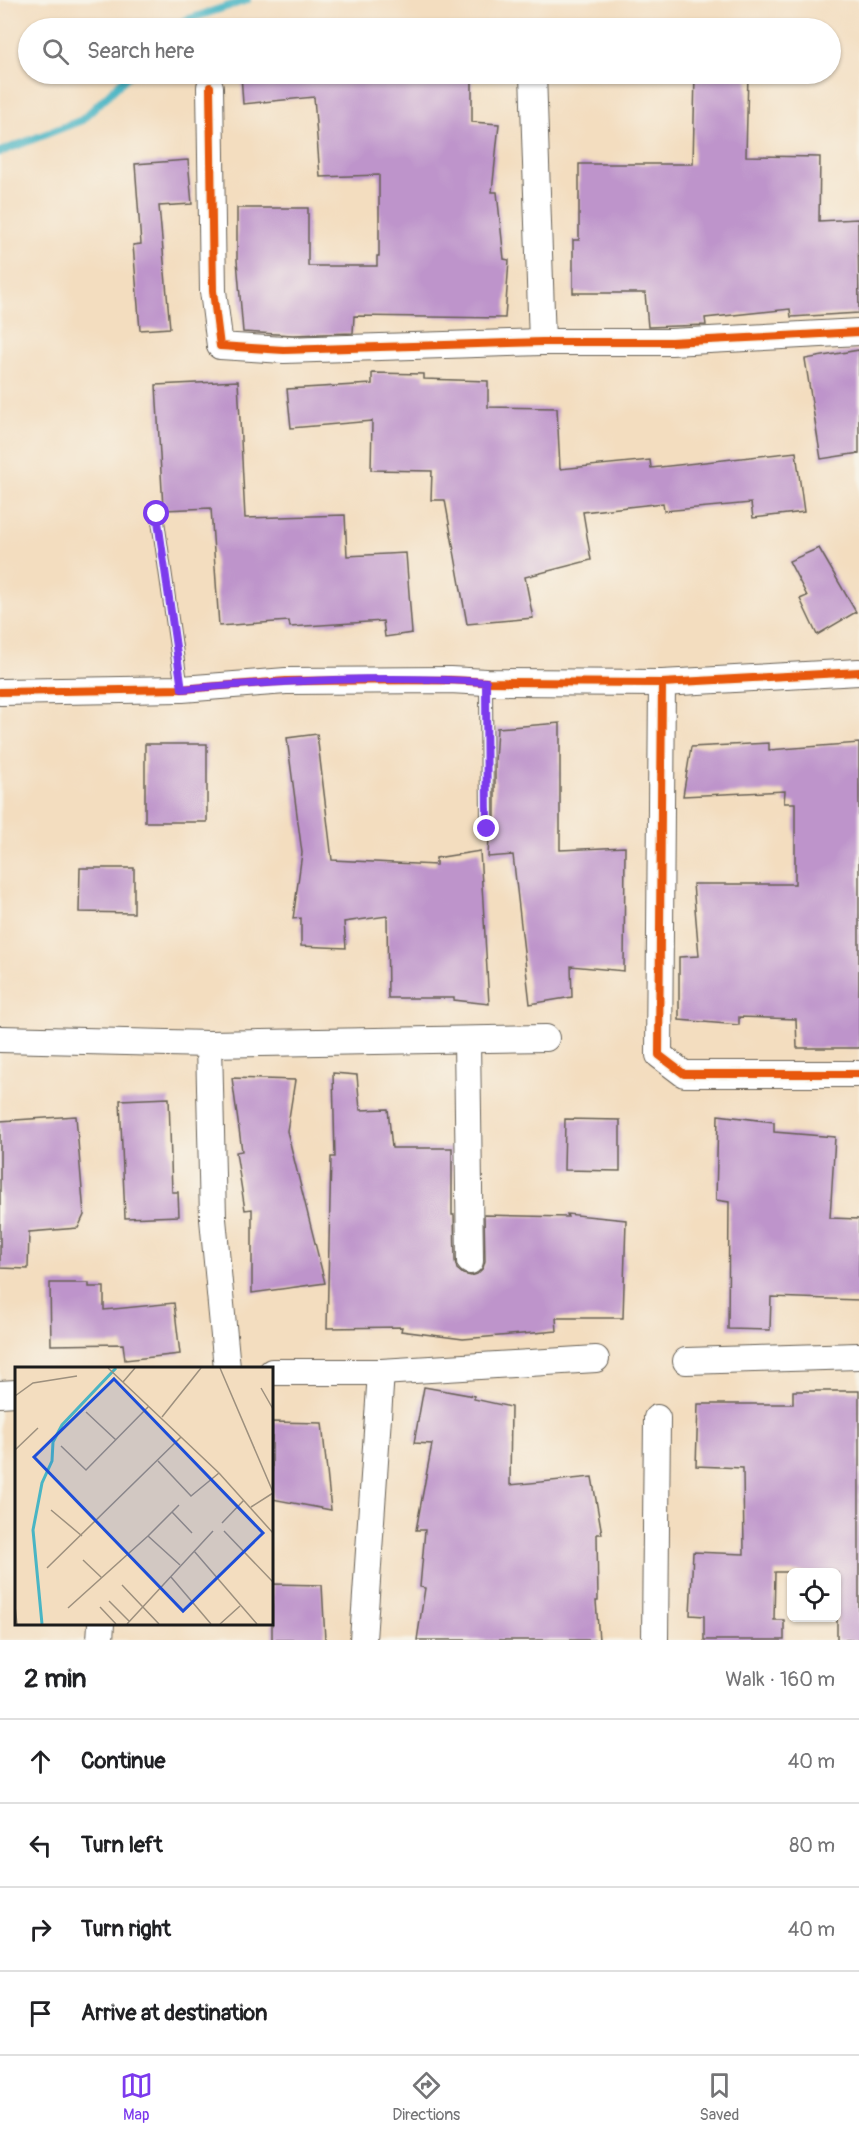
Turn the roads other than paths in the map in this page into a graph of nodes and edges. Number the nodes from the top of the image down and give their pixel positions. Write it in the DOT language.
graph roads {
  1 [pos="533,84"];
  2 [pos="210,87"];
  3 [pos="859,332"];
  4 [pos="542,342"];
  5 [pos="157,514"];
  6 [pos="859,672"];
  7 [pos="486,682"];
  8 [pos="662,683"];
  9 [pos="182,689"];
  10 [pos="0,692"];
  11 [pos="487,829"];
  12 [pos="546,1038"];
  13 [pos="0,1039"];
  14 [pos="467,1040"];
  15 [pos="209,1044"];
  16 [pos="859,1074"];
  17 [pos="470,1261"];
  18 [pos="859,1356"];
  19 [pos="596,1359"];
  20 [pos="686,1361"];
  21 [pos="227,1367"];
  22 [pos="381,1371"];
  23 [pos="273,1372"];
  24 [pos="15,1393"];
  25 [pos="0,1394"];
  26 [pos="657,1418"];
  27 [pos="101,1625"];
  28 [pos="100,1640"];
  29 [pos="363,1640"];
  30 [pos="655,1640"];
  1 -- 4 [label="street"];
  2 -- 4 [label="street"];
  3 -- 4 [label="street"];
  5 -- 9 [label="lane"];
  6 -- 8 [label="street"];
  7 -- 8 [label="street"];
  7 -- 9 [label="street"];
  7 -- 11 [label="lane"];
  8 -- 16 [label="street"];
  9 -- 10 [label="street"];
  12 -- 14 [label="street"];
  13 -- 15 [label="street"];
  14 -- 15 [label="street"];
  14 -- 17 [label="street"];
  15 -- 21 [label="street"];
  18 -- 20 [label="street"];
  19 -- 22 [label="street"];
  22 -- 23 [label="street"];
  22 -- 29 [label="street"];
  24 -- 25 [label="street"];
  26 -- 30 [label="street"];
  27 -- 28 [label="street"];
}
